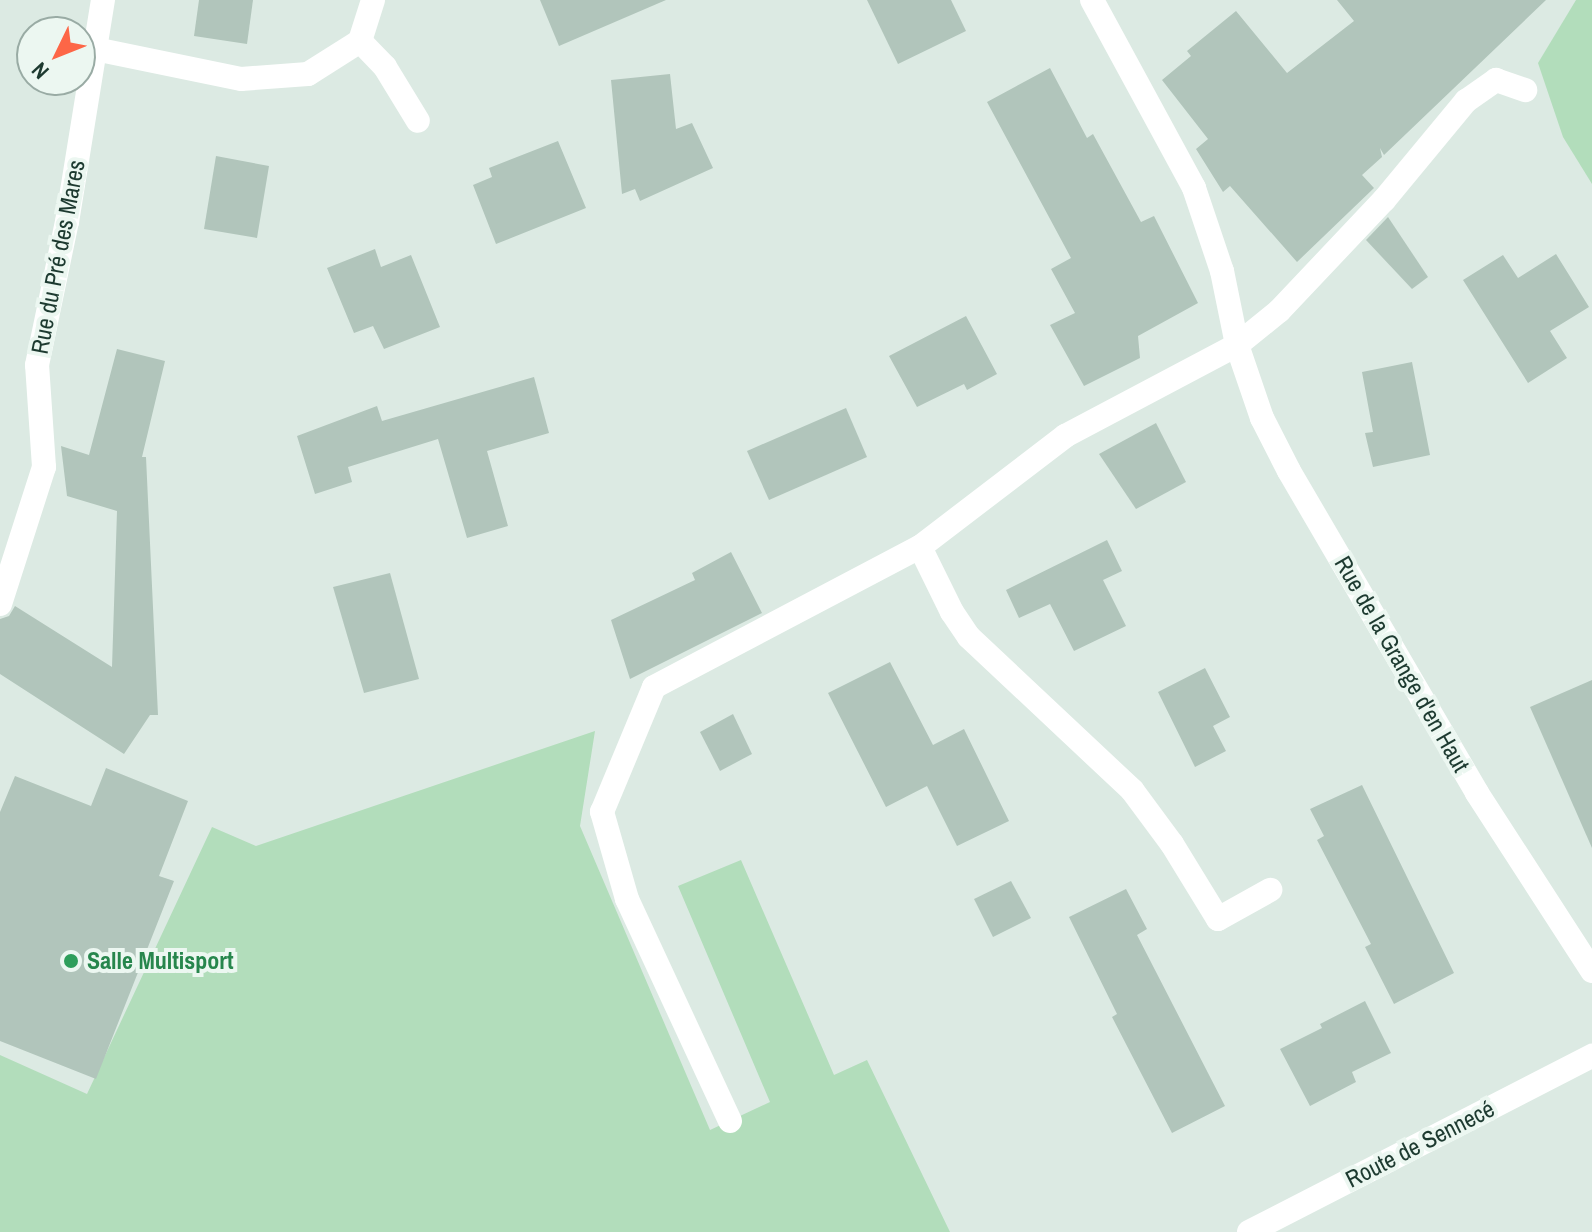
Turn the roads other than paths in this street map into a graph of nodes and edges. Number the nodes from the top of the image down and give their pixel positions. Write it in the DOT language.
graph roads {
  1 [pos="103,0"];
  2 [pos="373,0"];
  3 [pos="1092,0"];
  4 [pos="360,41"];
  5 [pos="96,43"];
  6 [pos="96,49"];
  7 [pos="1525,90"];
  8 [pos="87,96"];
  9 [pos="418,121"];
  10 [pos="1237,345"];
  11 [pos="920,547"];
  12 [pos="0,604"];
  13 [pos="1270,890"];
  14 [pos="1592,971"];
  15 [pos="1592,1056"];
  16 [pos="730,1121"];
  17 [pos="1249,1232"];
  1 -- 5 [label="street, Rue du Pré des Mares"];
  2 -- 4 [label="street"];
  3 -- 10 [label="street, Rue de la Grange d'en Haut"];
  4 -- 6 [label="street"];
  4 -- 9 [label="street"];
  7 -- 10 [label="street"];
  8 -- 12 [label="street, Rue du Pré des Mares"];
  10 -- 11 [label="street"];
  10 -- 14 [label="street, Rue de la Grange d'en Haut"];
  11 -- 13 [label="street"];
  11 -- 16 [label="street"];
  15 -- 17 [label="street, Route de Sennecé"];
}
